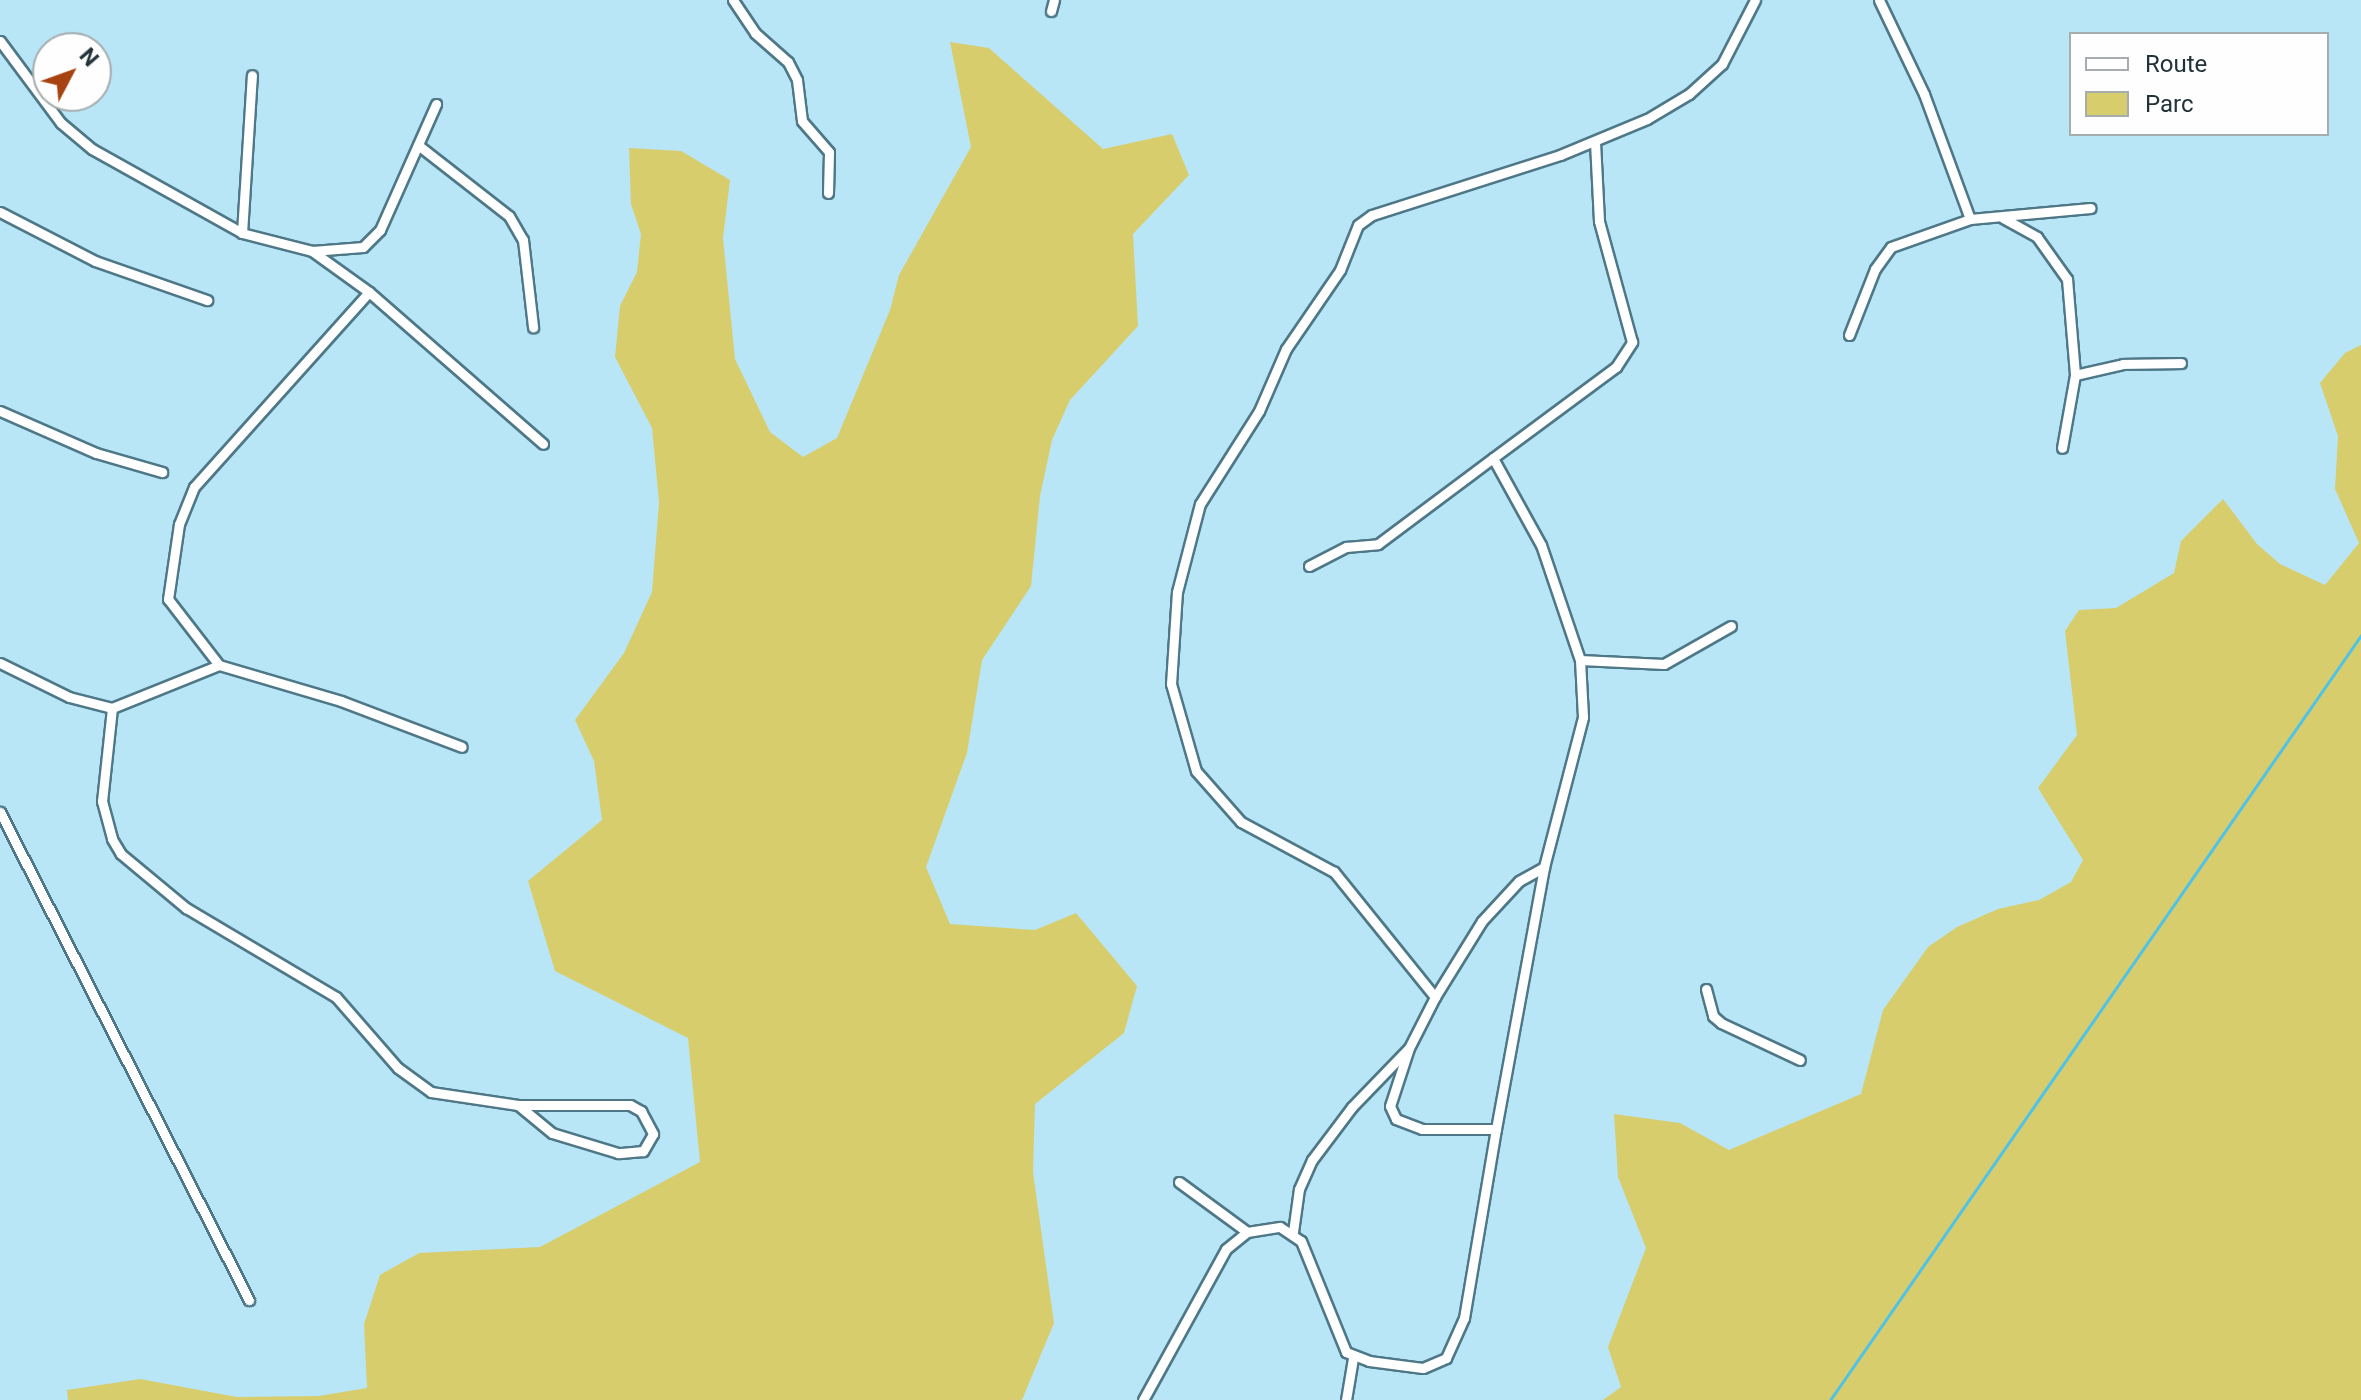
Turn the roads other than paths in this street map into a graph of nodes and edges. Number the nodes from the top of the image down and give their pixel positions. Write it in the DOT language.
graph roads {
  1 [pos="733,0"];
  2 [pos="1054,0"];
  3 [pos="1755,0"];
  4 [pos="1879,0"];
  5 [pos="1051,11"];
  6 [pos="0,41"];
  7 [pos="252,75"];
  8 [pos="436,104"];
  9 [pos="1595,143"];
  10 [pos="418,145"];
  11 [pos="828,193"];
  12 [pos="2091,208"];
  13 [pos="0,212"];
  14 [pos="2003,218"];
  15 [pos="1970,219"];
  16 [pos="242,233"];
  17 [pos="312,251"];
  18 [pos="369,292"];
  19 [pos="207,300"];
  20 [pos="533,327"];
  21 [pos="1849,335"];
  22 [pos="2181,363"];
  23 [pos="2075,375"];
  24 [pos="0,411"];
  25 [pos="543,444"];
  26 [pos="2062,448"];
  27 [pos="1493,458"];
  28 [pos="162,472"];
  29 [pos="1309,566"];
  30 [pos="1731,626"];
  31 [pos="1580,660"];
  32 [pos="0,663"];
  33 [pos="219,665"];
  34 [pos="112,708"];
  35 [pos="462,747"];
  36 [pos="0,812"];
  37 [pos="1544,867"];
  38 [pos="1706,989"];
  39 [pos="1435,997"];
  40 [pos="1409,1048"];
  41 [pos="1800,1060"];
  42 [pos="518,1105"];
  43 [pos="1496,1129"];
  44 [pos="1179,1182"];
  45 [pos="1247,1232"];
  46 [pos="1293,1232"];
  47 [pos="249,1300"];
  48 [pos="1353,1358"];
  49 [pos="1143,1400"];
  50 [pos="1346,1400"];
  1 -- 11 [label="street"];
  2 -- 5 [label="street"];
  3 -- 9 [label="street"];
  4 -- 15 [label="street"];
  6 -- 16 [label="street"];
  7 -- 16 [label="street"];
  8 -- 10 [label="street"];
  9 -- 27 [label="street"];
  9 -- 39 [label="street"];
  10 -- 17 [label="street"];
  10 -- 20 [label="street"];
  12 -- 14 [label="street"];
  13 -- 19 [label="street"];
  14 -- 15 [label="street"];
  14 -- 23 [label="street"];
  15 -- 21 [label="street"];
  16 -- 17 [label="street"];
  17 -- 18 [label="street"];
  18 -- 25 [label="street"];
  18 -- 33 [label="street"];
  22 -- 23 [label="street"];
  23 -- 26 [label="street"];
  24 -- 28 [label="street"];
  27 -- 29 [label="street"];
  27 -- 31 [label="street"];
  30 -- 31 [label="street"];
  31 -- 37 [label="street"];
  32 -- 34 [label="street"];
  33 -- 34 [label="street"];
  33 -- 35 [label="street"];
  34 -- 42 [label="street"];
  36 -- 47 [label="street"];
  37 -- 39 [label="street"];
  37 -- 43 [label="street"];
  38 -- 41 [label="street"];
  39 -- 40 [label="street"];
  40 -- 43 [label="street"];
  40 -- 46 [label="street"];
  42 -- 42 [label="street"];
  43 -- 48 [label="street"];
  44 -- 45 [label="street"];
  45 -- 46 [label="street"];
  45 -- 49 [label="street"];
  46 -- 48 [label="street"];
  48 -- 50 [label="street"];
}
